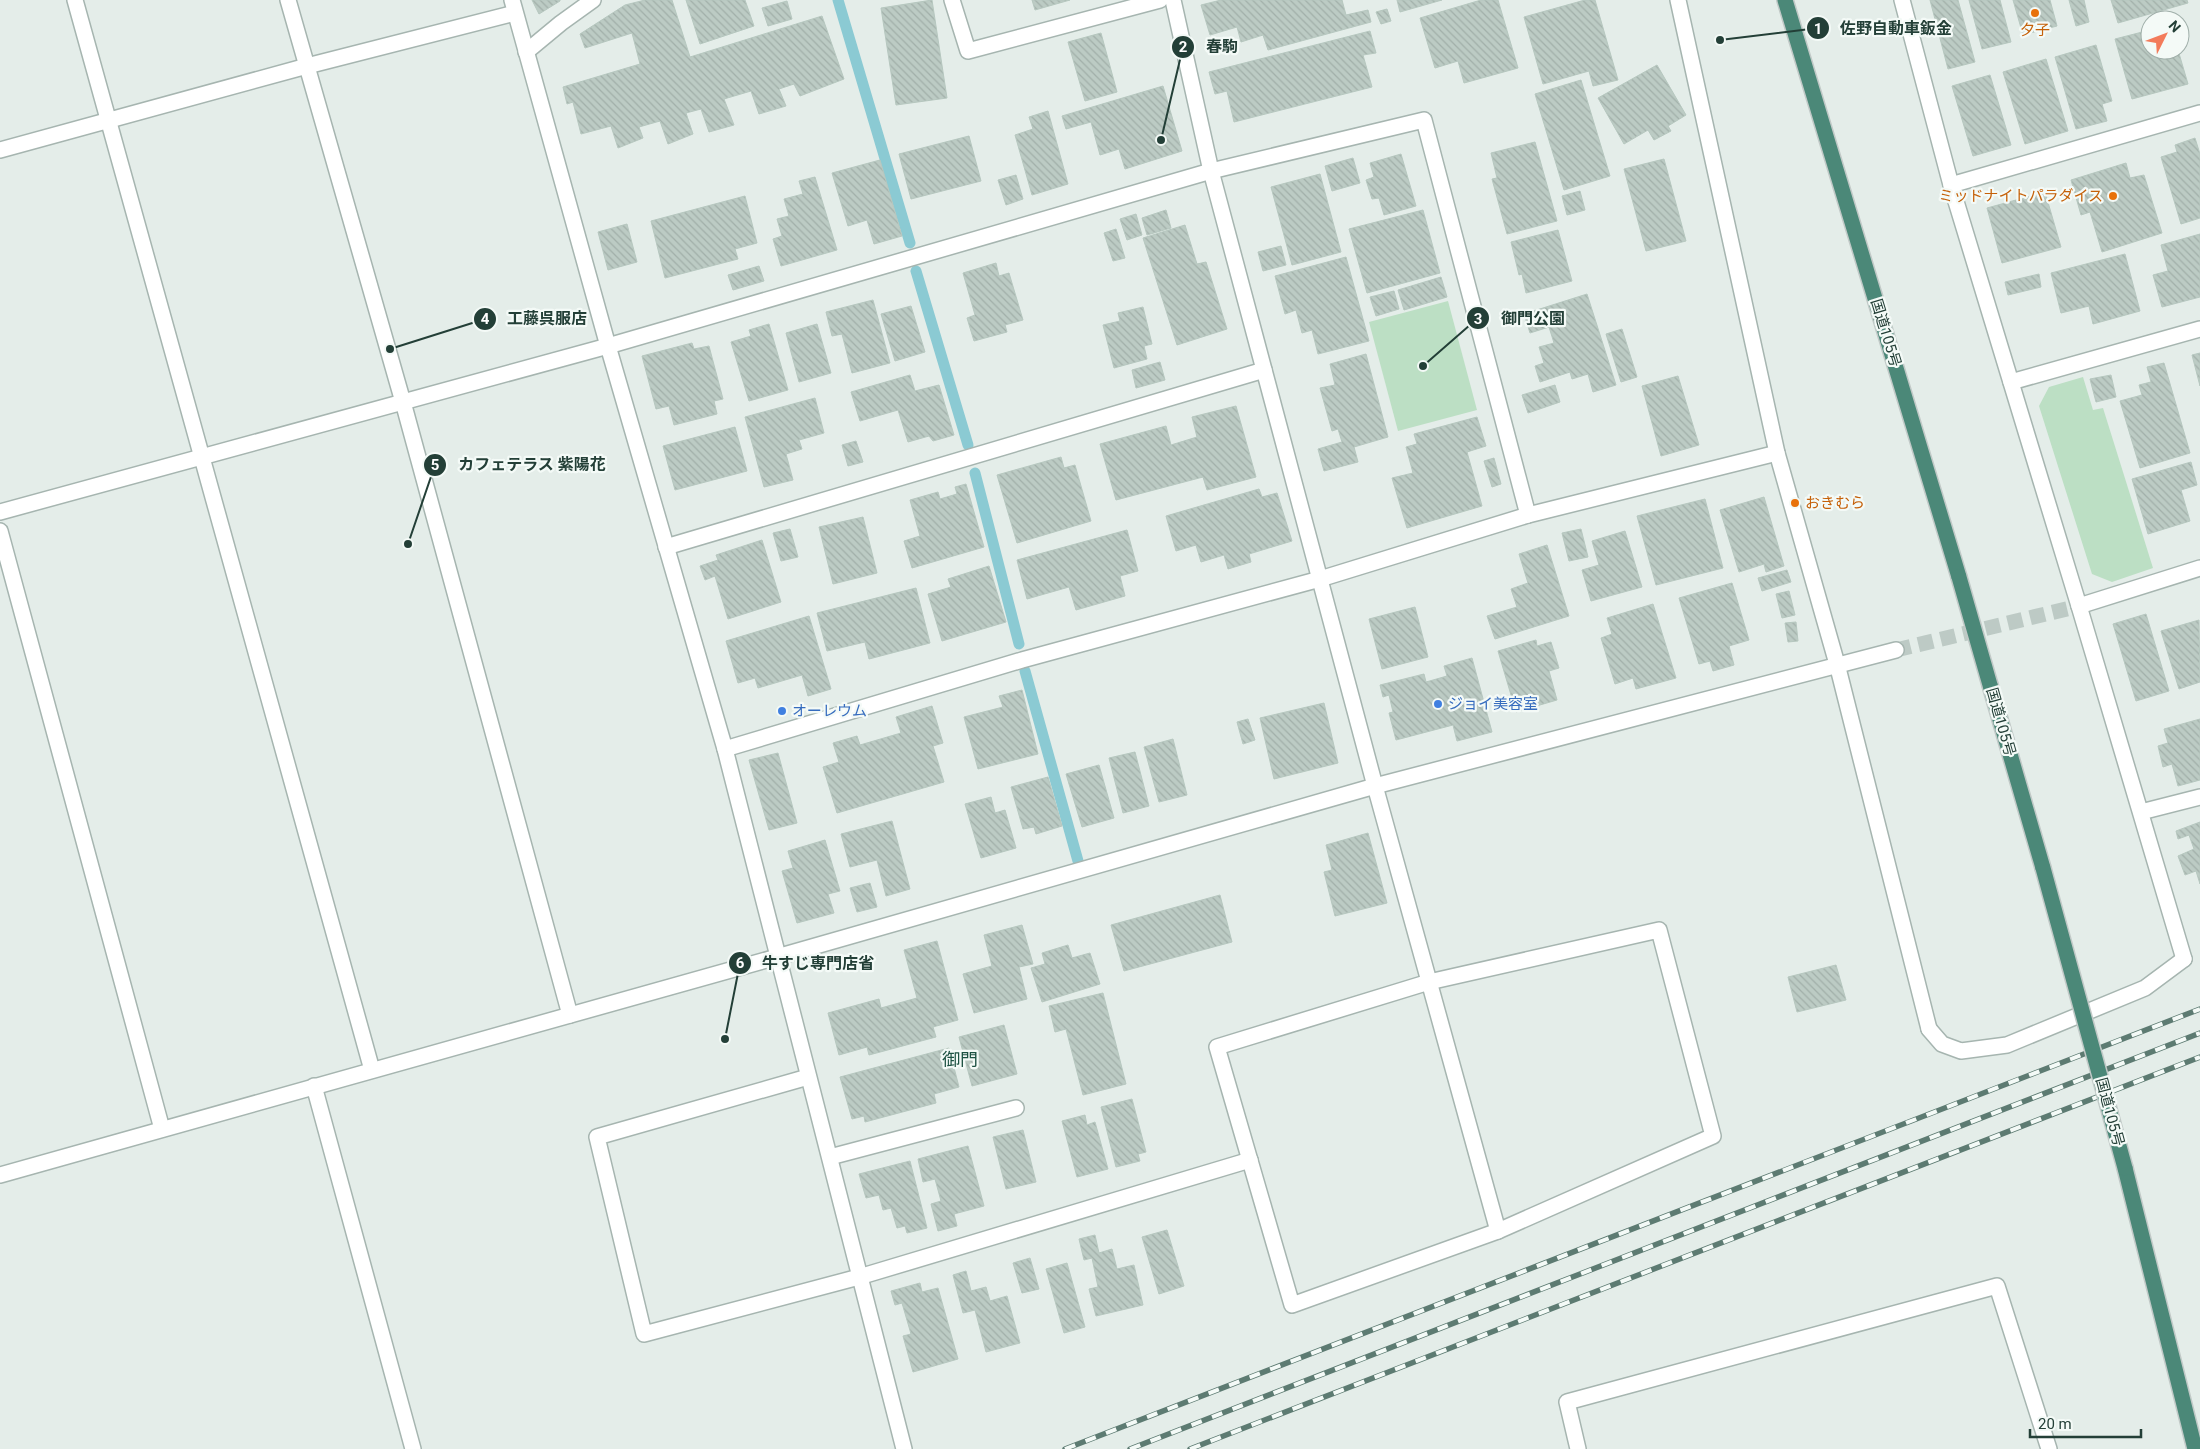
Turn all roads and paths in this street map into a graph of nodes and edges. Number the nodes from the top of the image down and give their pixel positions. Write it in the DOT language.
graph roads {
  1 [pos="75,0"];
  2 [pos="288,0"];
  3 [pos="593,0"];
  4 [pos="952,0"];
  5 [pos="1160,0"];
  6 [pos="1173,0"];
  7 [pos="1678,0"];
  8 [pos="1786,0"];
  9 [pos="1902,0"];
  10 [pos="514,7"];
  11 [pos="526,52"];
  12 [pos="307,66"];
  13 [pos="2200,113"];
  14 [pos="109,120"];
  15 [pos="0,150"];
  16 [pos="1211,171"];
  17 [pos="1950,185"];
  18 [pos="2200,329"];
  19 [pos="608,346"];
  20 [pos="1264,370"];
  21 [pos="2012,382"];
  22 [pos="403,402"];
  23 [pos="1777,452"];
  24 [pos="202,457"];
  25 [pos="0,512"];
  26 [pos="1528,515"];
  27 [pos="0,531"];
  28 [pos="666,547"];
  29 [pos="2200,568"];
  30 [pos="1320,579"];
  31 [pos="2079,606"];
  32 [pos="1896,650"];
  33 [pos="1837,664"];
  34 [pos="725,749"];
  35 [pos="1375,786"];
  36 [pos="2200,797"];
  37 [pos="2141,812"];
  38 [pos="777,957"];
  39 [pos="1429,982"];
  40 [pos="570,1015"];
  41 [pos="372,1070"];
  42 [pos="808,1077"];
  43 [pos="314,1086"];
  44 [pos="1016,1108"];
  45 [pos="162,1129"];
  46 [pos="830,1157"];
  47 [pos="1250,1160"];
  48 [pos="0,1175"];
  49 [pos="1498,1231"];
  50 [pos="859,1277"];
  51 [pos="413,1449"];
  52 [pos="904,1449"];
  53 [pos="1578,1449"];
  54 [pos="2049,1449"];
  55 [pos="2195,1449"];
  1 -- 14 [label="street"];
  2 -- 12 [label="street"];
  3 -- 11 [label="street"];
  4 -- 5 [label="street"];
  6 -- 16 [label="street"];
  7 -- 23 [label="street"];
  8 -- 55 [label="highway, 国道105号, bridge"];
  9 -- 17 [label="street"];
  10 -- 11 [label="street"];
  10 -- 12 [label="street"];
  11 -- 19 [label="street"];
  12 -- 14 [label="street"];
  12 -- 22 [label="street"];
  13 -- 17 [label="street"];
  14 -- 15 [label="street"];
  14 -- 24 [label="street"];
  16 -- 19 [label="street"];
  16 -- 20 [label="street"];
  16 -- 26 [label="street"];
  17 -- 21 [label="street"];
  18 -- 21 [label="street"];
  19 -- 22 [label="street"];
  19 -- 28 [label="street"];
  20 -- 28 [label="street"];
  20 -- 30 [label="street"];
  21 -- 31 [label="street"];
  22 -- 24 [label="street"];
  22 -- 40 [label="street"];
  23 -- 26 [label="street"];
  23 -- 33 [label="street"];
  24 -- 25 [label="street"];
  24 -- 41 [label="street"];
  26 -- 30 [label="street"];
  27 -- 45 [label="street"];
  28 -- 34 [label="street"];
  29 -- 31 [label="street"];
  30 -- 34 [label="street"];
  30 -- 35 [label="street"];
  31 -- 37 [label="street"];
  32 -- 33 [label="street"];
  33 -- 35 [label="street"];
  33 -- 37 [label="street"];
  34 -- 38 [label="street"];
  35 -- 38 [label="street"];
  35 -- 39 [label="street"];
  36 -- 37 [label="street"];
  38 -- 40 [label="street"];
  38 -- 42 [label="street"];
  39 -- 47 [label="street"];
  39 -- 49 [label="street"];
  39 -- 49 [label="street"];
  40 -- 41 [label="street"];
  41 -- 43 [label="street"];
  42 -- 46 [label="street"];
  42 -- 50 [label="street"];
  43 -- 45 [label="street"];
  43 -- 51 [label="street"];
  44 -- 46 [label="street"];
  45 -- 48 [label="street"];
  46 -- 50 [label="street"];
  47 -- 49 [label="street"];
  47 -- 50 [label="street"];
  50 -- 52 [label="street"];
  53 -- 54 [label="street"];
}
